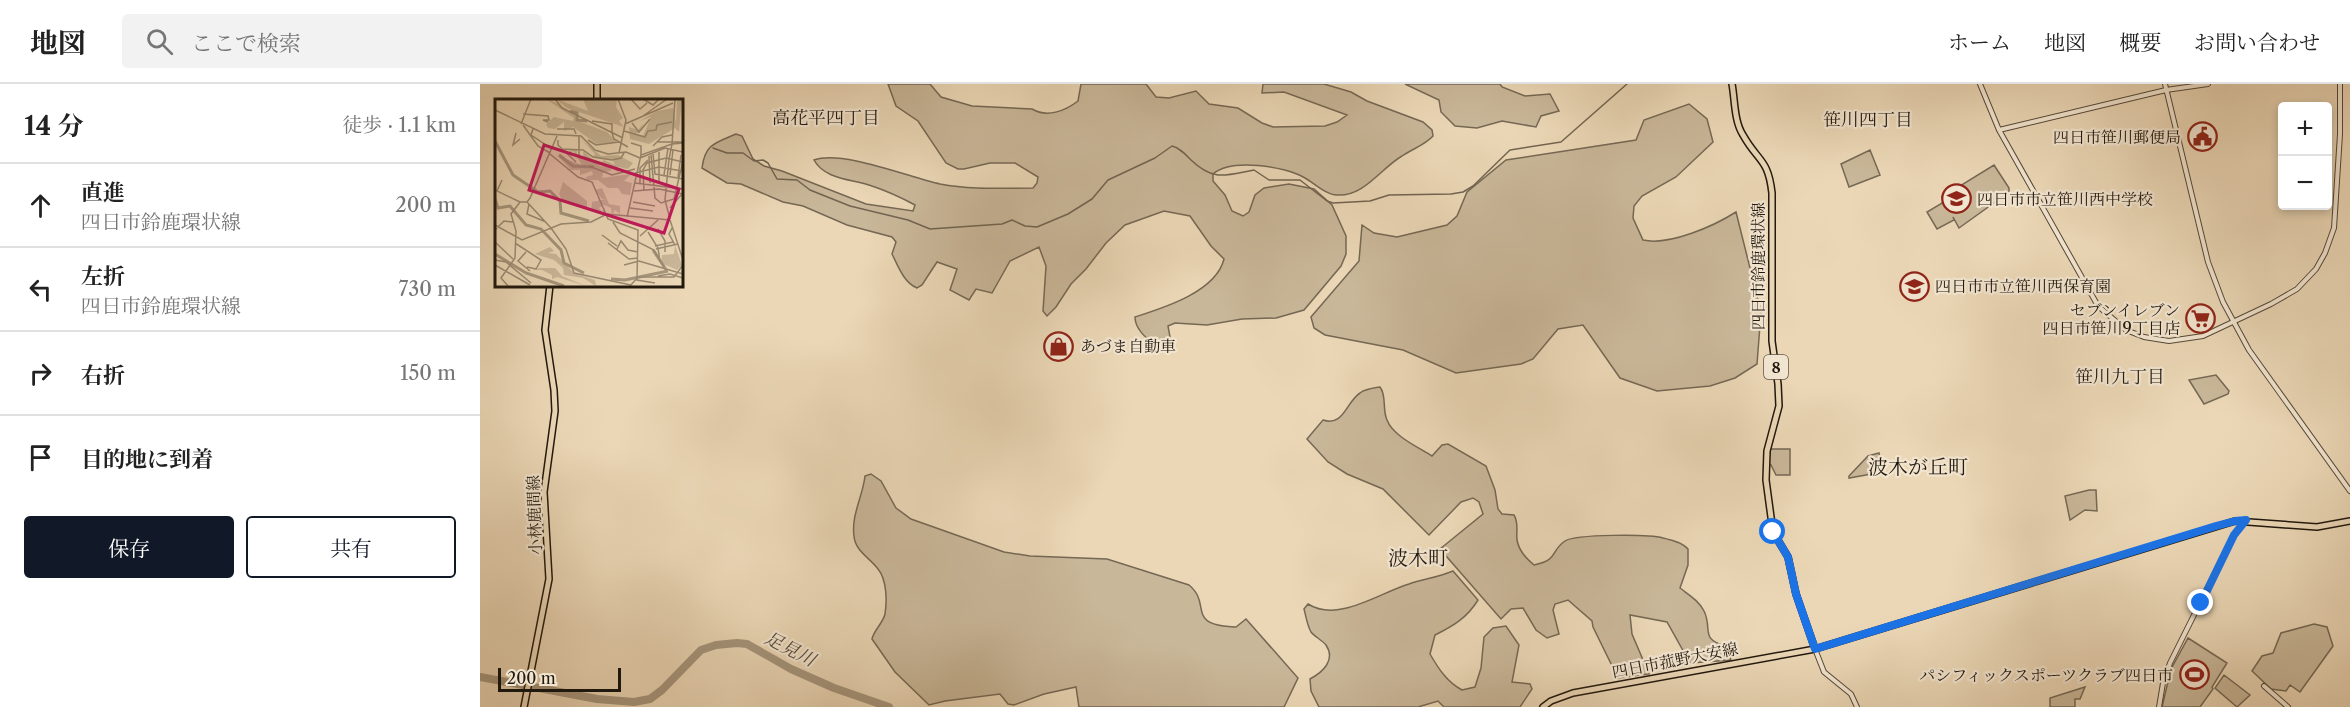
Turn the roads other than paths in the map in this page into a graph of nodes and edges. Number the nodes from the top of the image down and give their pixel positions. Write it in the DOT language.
graph roads {
  1 [pos="1732,84"];
  2 [pos="1980,84"];
  3 [pos="2164,84"];
  4 [pos="2208,84"];
  5 [pos="2340,84"];
  6 [pos="2166,90"];
  7 [pos="1999,130"];
  8 [pos="550,286"];
  9 [pos="2233,322"];
  10 [pos="2350,491"];
  11 [pos="2246,520"];
  12 [pos="2350,521"];
  13 [pos="1815,649"];
  14 [pos="2264,686"];
  15 [pos="524,707"];
  16 [pos="1543,707"];
  17 [pos="1857,707"];
  18 [pos="2159,707"];
  19 [pos="2288,707"];
  1 -- 13 [label="main road, 四日市鈴鹿環状線 / 8"];
  2 -- 7 [label="street"];
  3 -- 6 [label="street"];
  4 -- 6 [label="street"];
  5 -- 9 [label="street"];
  6 -- 7 [label="street"];
  6 -- 9 [label="street"];
  7 -- 9 [label="street"];
  8 -- 15 [label="main road, 小林鹿間線"];
  9 -- 10 [label="street"];
  11 -- 12 [label="main road"];
  11 -- 13 [label="main road"];
  11 -- 18 [label="street"];
  13 -- 16 [label="main road, 四日市菰野大安線"];
  13 -- 17 [label="street"];
  14 -- 19 [label="street"];
}
